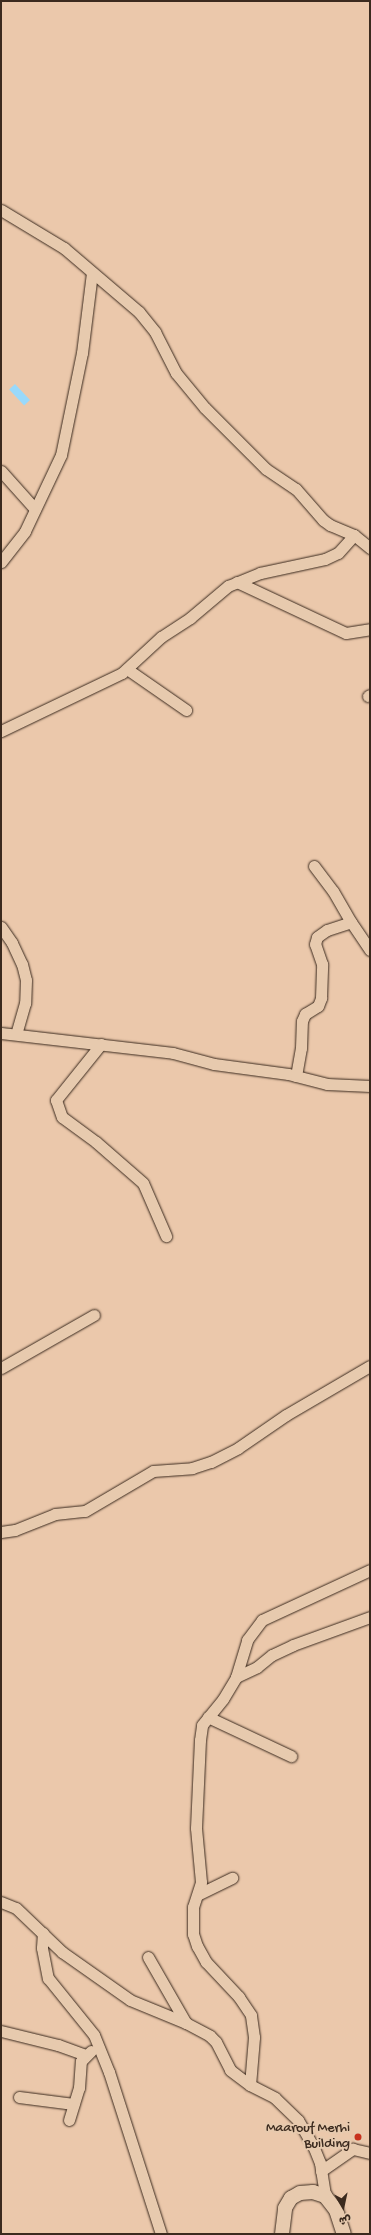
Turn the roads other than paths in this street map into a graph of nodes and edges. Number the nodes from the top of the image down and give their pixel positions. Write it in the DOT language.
graph roads {
  1 [pos="1,210"];
  2 [pos="92,274"];
  3 [pos="1,471"];
  4 [pos="35,509"];
  5 [pos="354,535"];
  6 [pos="370,548"];
  7 [pos="1,562"];
  8 [pos="237,582"];
  9 [pos="370,628"];
  10 [pos="128,668"];
  11 [pos="186,710"];
  12 [pos="1,731"];
  13 [pos="314,866"];
  14 [pos="351,922"];
  15 [pos="1,927"];
  16 [pos="370,950"];
  17 [pos="1,1033"];
  18 [pos="16,1034"];
  19 [pos="101,1044"];
  20 [pos="296,1076"];
  21 [pos="370,1086"];
  22 [pos="166,1236"];
  23 [pos="94,1315"];
  24 [pos="370,1366"];
  25 [pos="1,1368"];
  26 [pos="1,1532"];
  27 [pos="370,1570"];
  28 [pos="370,1617"];
  29 [pos="236,1677"];
  30 [pos="208,1716"];
  31 [pos="291,1756"];
  32 [pos="232,1878"];
  33 [pos="199,1894"];
  34 [pos="1,1902"];
  35 [pos="43,1933"];
  36 [pos="148,1957"];
  37 [pos="186,2023"];
  38 [pos="1,2031"];
  39 [pos="99,2049"];
  40 [pos="85,2055"];
  41 [pos="250,2085"];
  42 [pos="19,2097"];
  43 [pos="74,2104"];
  44 [pos="69,2120"];
  45 [pos="370,2153"];
  46 [pos="321,2171"];
  47 [pos="325,2196"];
  48 [pos="161,2234"];
  49 [pos="282,2234"];
  50 [pos="344,2234"];
  1 -- 2 [label="street"];
  2 -- 4 [label="street"];
  2 -- 5 [label="street"];
  3 -- 4 [label="street"];
  4 -- 7 [label="street"];
  5 -- 6 [label="street"];
  5 -- 8 [label="street"];
  8 -- 9 [label="street"];
  8 -- 10 [label="street"];
  10 -- 11 [label="street"];
  10 -- 12 [label="street"];
  13 -- 14 [label="street"];
  14 -- 16 [label="street"];
  14 -- 20 [label="street"];
  15 -- 18 [label="street"];
  17 -- 18 [label="street"];
  18 -- 19 [label="street"];
  19 -- 20 [label="street"];
  19 -- 22 [label="street"];
  20 -- 21 [label="street"];
  23 -- 25 [label="street"];
  24 -- 26 [label="street"];
  27 -- 29 [label="street"];
  28 -- 29 [label="street"];
  29 -- 30 [label="street"];
  30 -- 31 [label="street"];
  30 -- 33 [label="street"];
  32 -- 33 [label="street"];
  33 -- 41 [label="street"];
  34 -- 35 [label="street"];
  35 -- 37 [label="street"];
  35 -- 39 [label="street"];
  36 -- 37 [label="street"];
  37 -- 41 [label="street"];
  38 -- 40 [label="street"];
  39 -- 40 [label="street"];
  39 -- 48 [label="street"];
  40 -- 43 [label="street"];
  41 -- 46 [label="street"];
  42 -- 43 [label="street"];
  43 -- 44 [label="street"];
  45 -- 46 [label="street"];
  46 -- 47 [label="street"];
  47 -- 49 [label="main road"];
  47 -- 50 [label="main road"];
}
